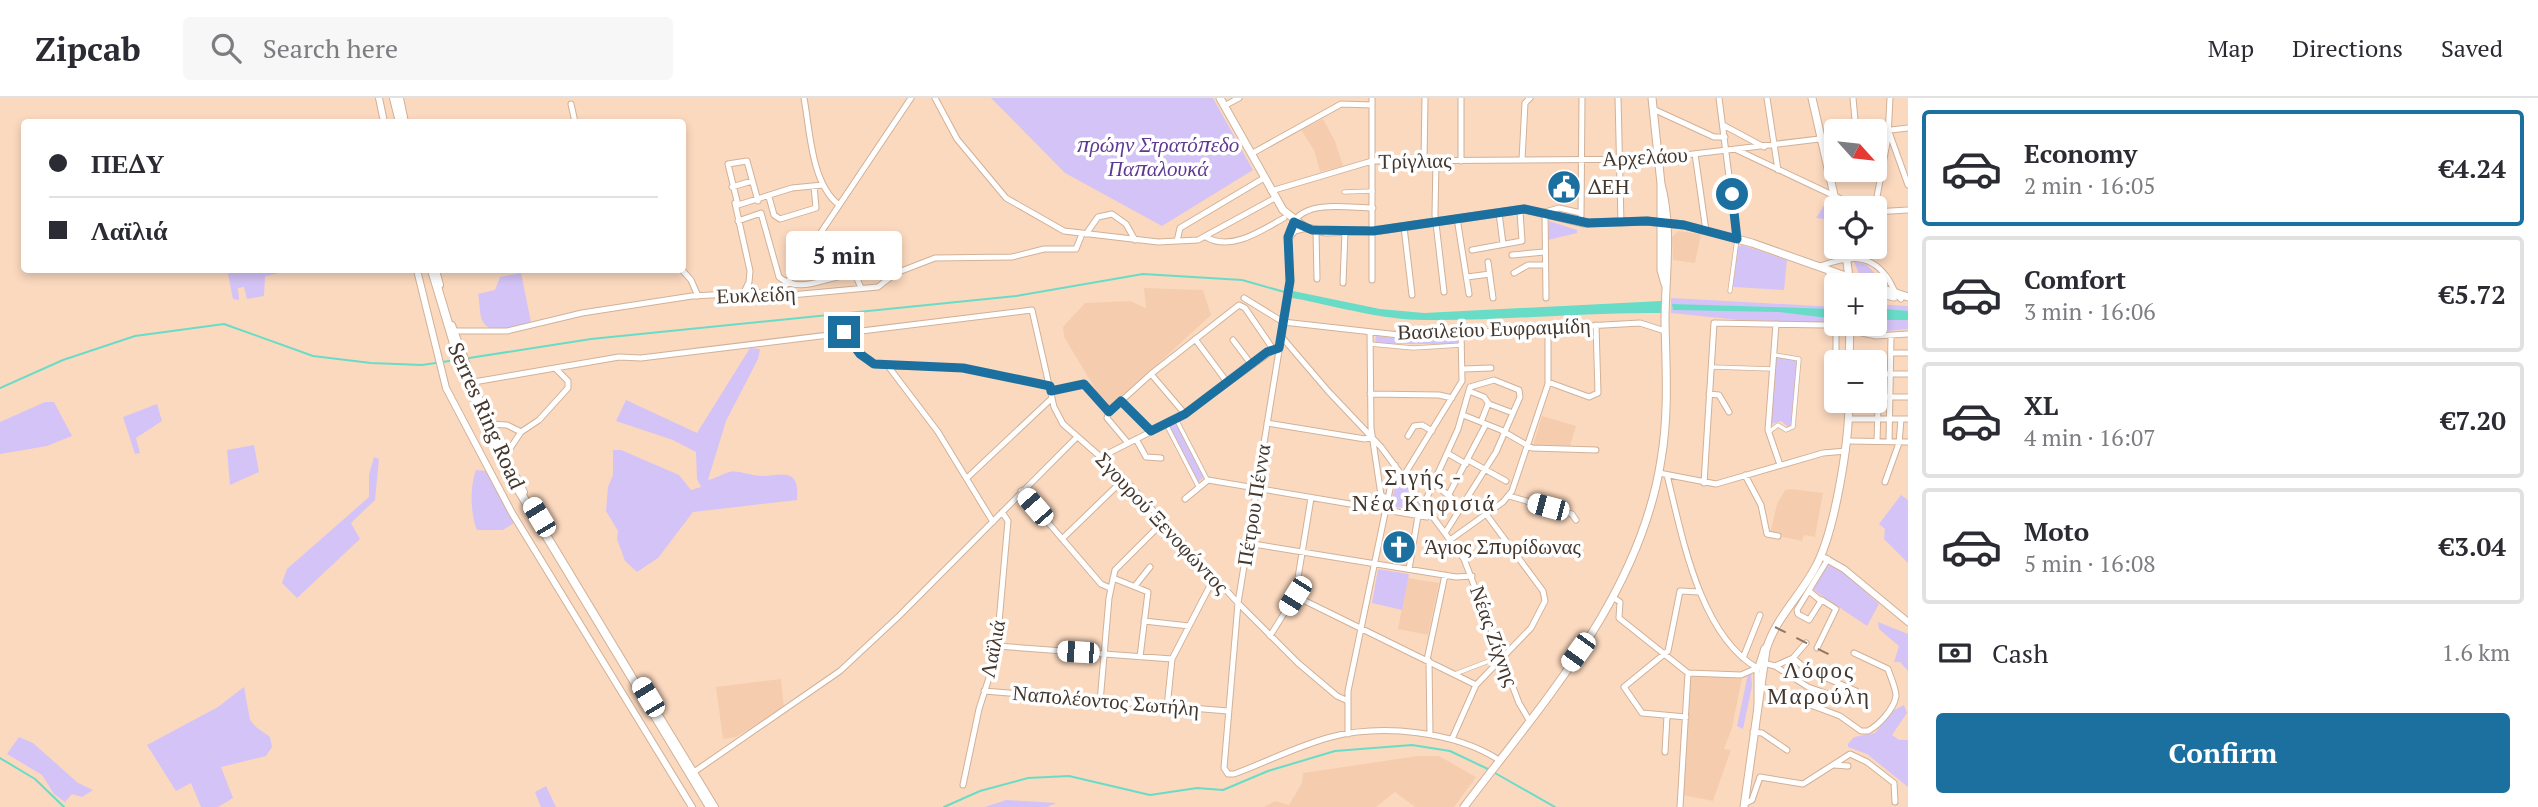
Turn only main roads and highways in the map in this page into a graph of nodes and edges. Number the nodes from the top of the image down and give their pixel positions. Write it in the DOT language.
graph roads {
  1 [pos="397,98"];
  2 [pos="1220,98"];
  3 [pos="1652,98"];
  4 [pos="1812,98"];
  5 [pos="401,119"];
  6 [pos="1835,196"];
  7 [pos="1663,225"];
  8 [pos="1692,228"];
  9 [pos="1678,229"];
  10 [pos="1667,238"];
  11 [pos="435,273"];
  12 [pos="1832,273"];
  13 [pos="1665,288"];
  14 [pos="1849,413"];
  15 [pos="1744,806"];
  16 [pos="710,807"];
  17 [pos="1464,807"];
  1 -- 5 [label="main road"];
  2 -- 7 [label="main road"];
  3 -- 7 [label="main road"];
  4 -- 6 [label="main road"];
  7 -- 8 [label="main road"];
  7 -- 9 [label="main road"];
  7 -- 10 [label="main road"];
  7 -- 13 [label="main road"];
  8 -- 9 [label="main road"];
  8 -- 12 [label="main road"];
  9 -- 10 [label="main road"];
  10 -- 13 [label="main road"];
  11 -- 16 [label="main road, Serres Ring Road"];
  13 -- 17 [label="main road"];
  14 -- 15 [label="main road"];
}
